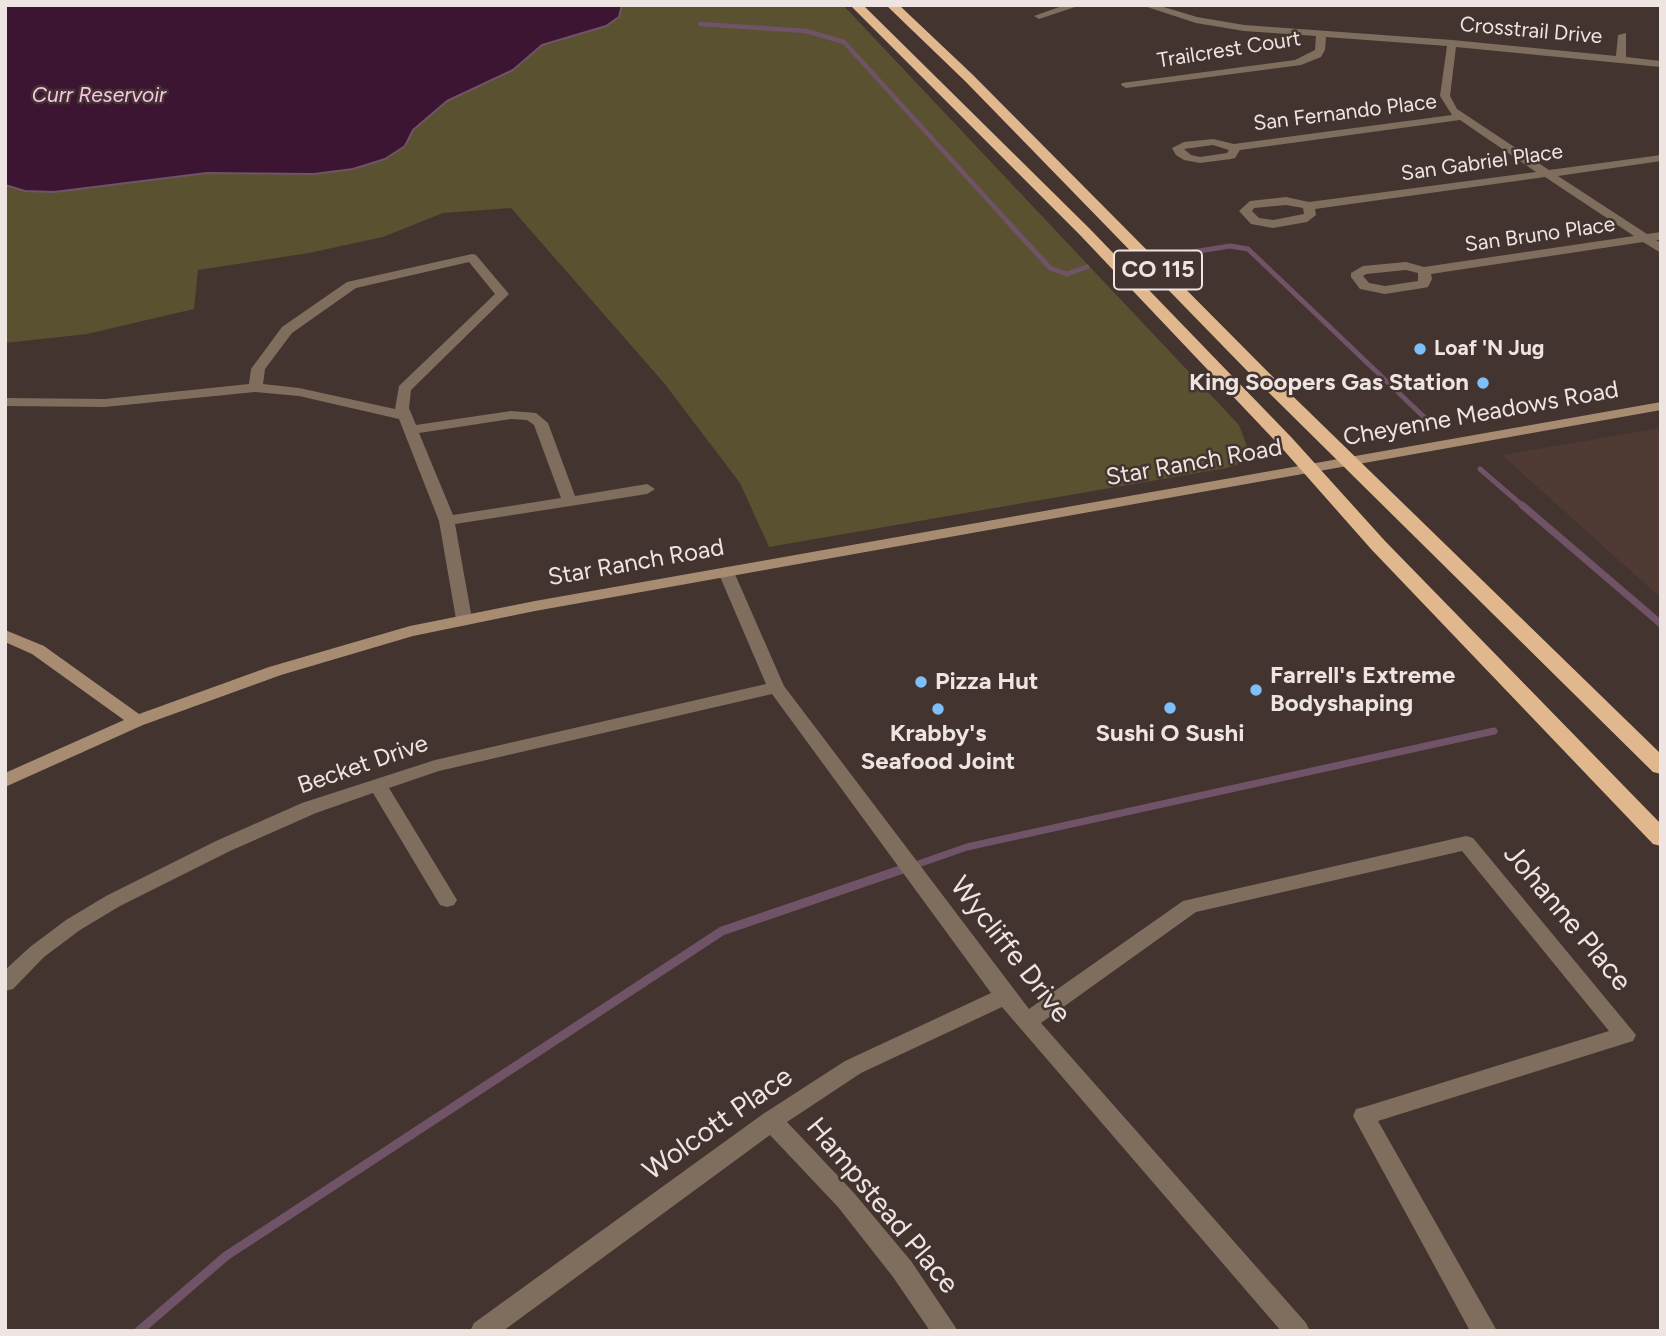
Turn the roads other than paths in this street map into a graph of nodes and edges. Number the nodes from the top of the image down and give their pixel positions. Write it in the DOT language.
graph roads {
  1 [pos="856,5"];
  2 [pos="892,5"];
  3 [pos="1076,5"];
  4 [pos="1146,5"];
  5 [pos="1040,16"];
  6 [pos="1321,35"];
  7 [pos="1623,35"];
  8 [pos="1452,43"];
  9 [pos="1621,59"];
  10 [pos="1641,61"];
  11 [pos="1661,64"];
  12 [pos="1640,76"];
  13 [pos="1126,85"];
  14 [pos="1461,117"];
  15 [pos="1234,147"];
  16 [pos="1661,158"];
  17 [pos="1546,174"];
  18 [pos="1309,206"];
  19 [pos="1661,236"];
  20 [pos="1645,239"];
  21 [pos="1661,249"];
  22 [pos="1424,271"];
  23 [pos="255,388"];
  24 [pos="5,401"];
  25 [pos="1661,406"];
  26 [pos="408,423"];
  27 [pos="1349,460"];
  28 [pos="1308,467"];
  29 [pos="647,489"];
  30 [pos="570,502"];
  31 [pos="446,522"];
  32 [pos="726,572"];
  33 [pos="464,620"];
  34 [pos="5,635"];
  35 [pos="776,687"];
  36 [pos="137,721"];
  37 [pos="1661,767"];
  38 [pos="5,781"];
  39 [pos="378,785"];
  40 [pos="1661,838"];
  41 [pos="447,900"];
  42 [pos="5,983"];
  43 [pos="1005,996"];
  44 [pos="1026,1022"];
  45 [pos="771,1121"];
  46 [pos="483,1331"];
  47 [pos="946,1331"];
  48 [pos="1297,1331"];
  49 [pos="1485,1331"];
  1 -- 28 [label="highway, CO 115"];
  2 -- 27 [label="highway, CO 115"];
  3 -- 5 [label="street"];
  4 -- 6 [label="street, Crosstrail Drive"];
  6 -- 8 [label="street, Crosstrail Drive"];
  6 -- 13 [label="street, Trailcrest Court"];
  7 -- 9 [label="street, Crosstrail Drive"];
  8 -- 9 [label="street, Crosstrail Drive"];
  8 -- 14 [label="street"];
  9 -- 10 [label="street, Crosstrail Drive"];
  10 -- 11 [label="street, Crosstrail Drive"];
  10 -- 12 [label="street"];
  14 -- 15 [label="street, San Fernando Place"];
  14 -- 17 [label="street"];
  16 -- 17 [label="street, San Gabriel Place"];
  17 -- 18 [label="street, San Gabriel Place"];
  17 -- 20 [label="street"];
  19 -- 20 [label="street, San Bruno Place"];
  20 -- 21 [label="street"];
  20 -- 22 [label="street, San Bruno Place"];
  23 -- 24 [label="street"];
  23 -- 26 [label="street"];
  23 -- 26 [label="street"];
  25 -- 27 [label="street, Cheyenne Meadows Road"];
  26 -- 30 [label="street"];
  26 -- 31 [label="street"];
  27 -- 28 [label="street, Cheyenne Meadows Road"];
  27 -- 37 [label="highway, CO 115"];
  28 -- 32 [label="street, Star Ranch Road"];
  28 -- 40 [label="highway, CO 115"];
  29 -- 30 [label="street"];
  30 -- 31 [label="street"];
  31 -- 33 [label="street"];
  32 -- 33 [label="street, Star Ranch Road"];
  32 -- 35 [label="street, Wycliffe Drive"];
  33 -- 36 [label="street, Star Ranch Road"];
  34 -- 36 [label="street"];
  35 -- 39 [label="street, Becket Drive"];
  35 -- 43 [label="street, Wycliffe Drive"];
  36 -- 38 [label="street, Star Ranch Road"];
  39 -- 41 [label="street"];
  39 -- 42 [label="street, Becket Drive"];
  43 -- 44 [label="street, Wycliffe Drive"];
  43 -- 45 [label="street, Wolcott Place"];
  44 -- 48 [label="street, Wycliffe Drive"];
  44 -- 49 [label="street, Johanne Place"];
  45 -- 46 [label="street, Wolcott Place"];
  45 -- 47 [label="street, Hampstead Place"];
}
